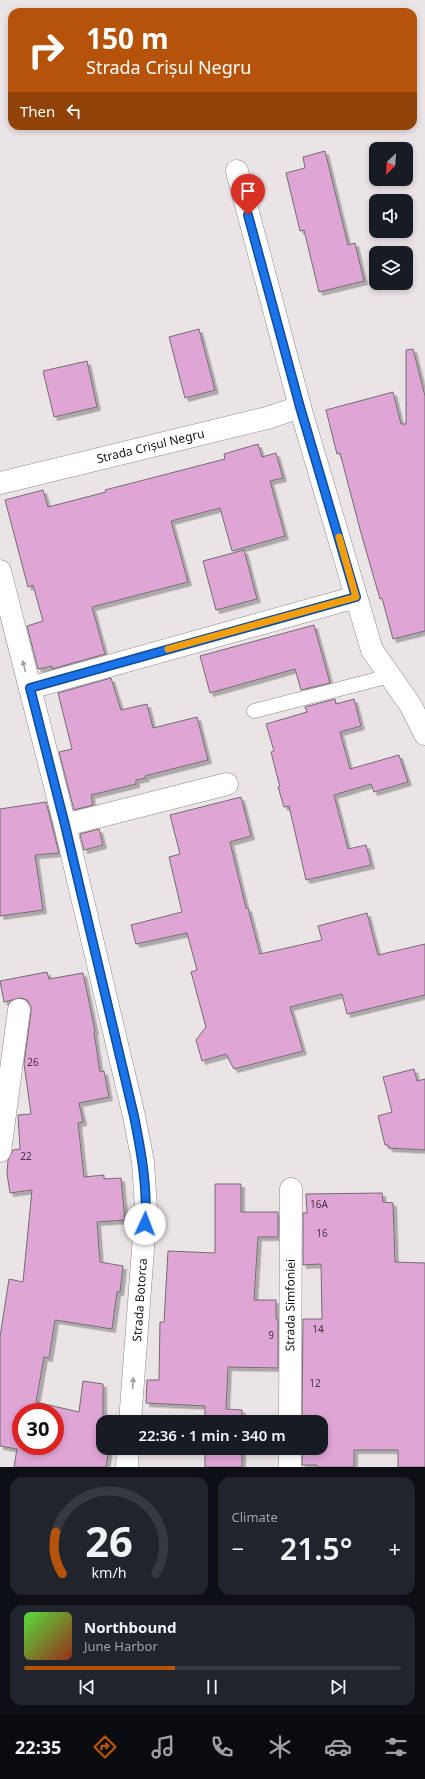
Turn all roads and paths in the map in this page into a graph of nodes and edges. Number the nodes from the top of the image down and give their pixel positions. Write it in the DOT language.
graph roads {
  1 [pos="237,171"];
  2 [pos="300,407"];
  3 [pos="0,483"];
  4 [pos="0,571"];
  5 [pos="356,597"];
  6 [pos="390,676"];
  7 [pos="30,688"];
  8 [pos="254,711"];
  9 [pos="425,734"];
  10 [pos="227,784"];
  11 [pos="65,825"];
  12 [pos="19,1010"];
  13 [pos="0,1151"];
  14 [pos="291,1189"];
  15 [pos="131,1415"];
  16 [pos="290,1415"];
  17 [pos="128,1455"];
  18 [pos="290,1455"];
  19 [pos="127,1467"];
  20 [pos="290,1467"];
  1 -- 2 [label="street"];
  2 -- 3 [label="street, Strada Crișul Negru"];
  2 -- 5 [label="street"];
  7 -- 4 [label="street, Strada Botorca, one-way"];
  5 -- 6 [label="street"];
  5 -- 7 [label="street"];
  6 -- 8 [label="lane"];
  6 -- 9 [label="street"];
  7 -- 11 [label="street, Strada Botorca"];
  10 -- 11 [label="street"];
  15 -- 11 [label="street, Strada Botorca, one-way"];
  12 -- 13 [label="street"];
  14 -- 16 [label="street, Strada Simfoniei"];
  17 -- 19 [label="street"];
  18 -- 20 [label="street"];
}
